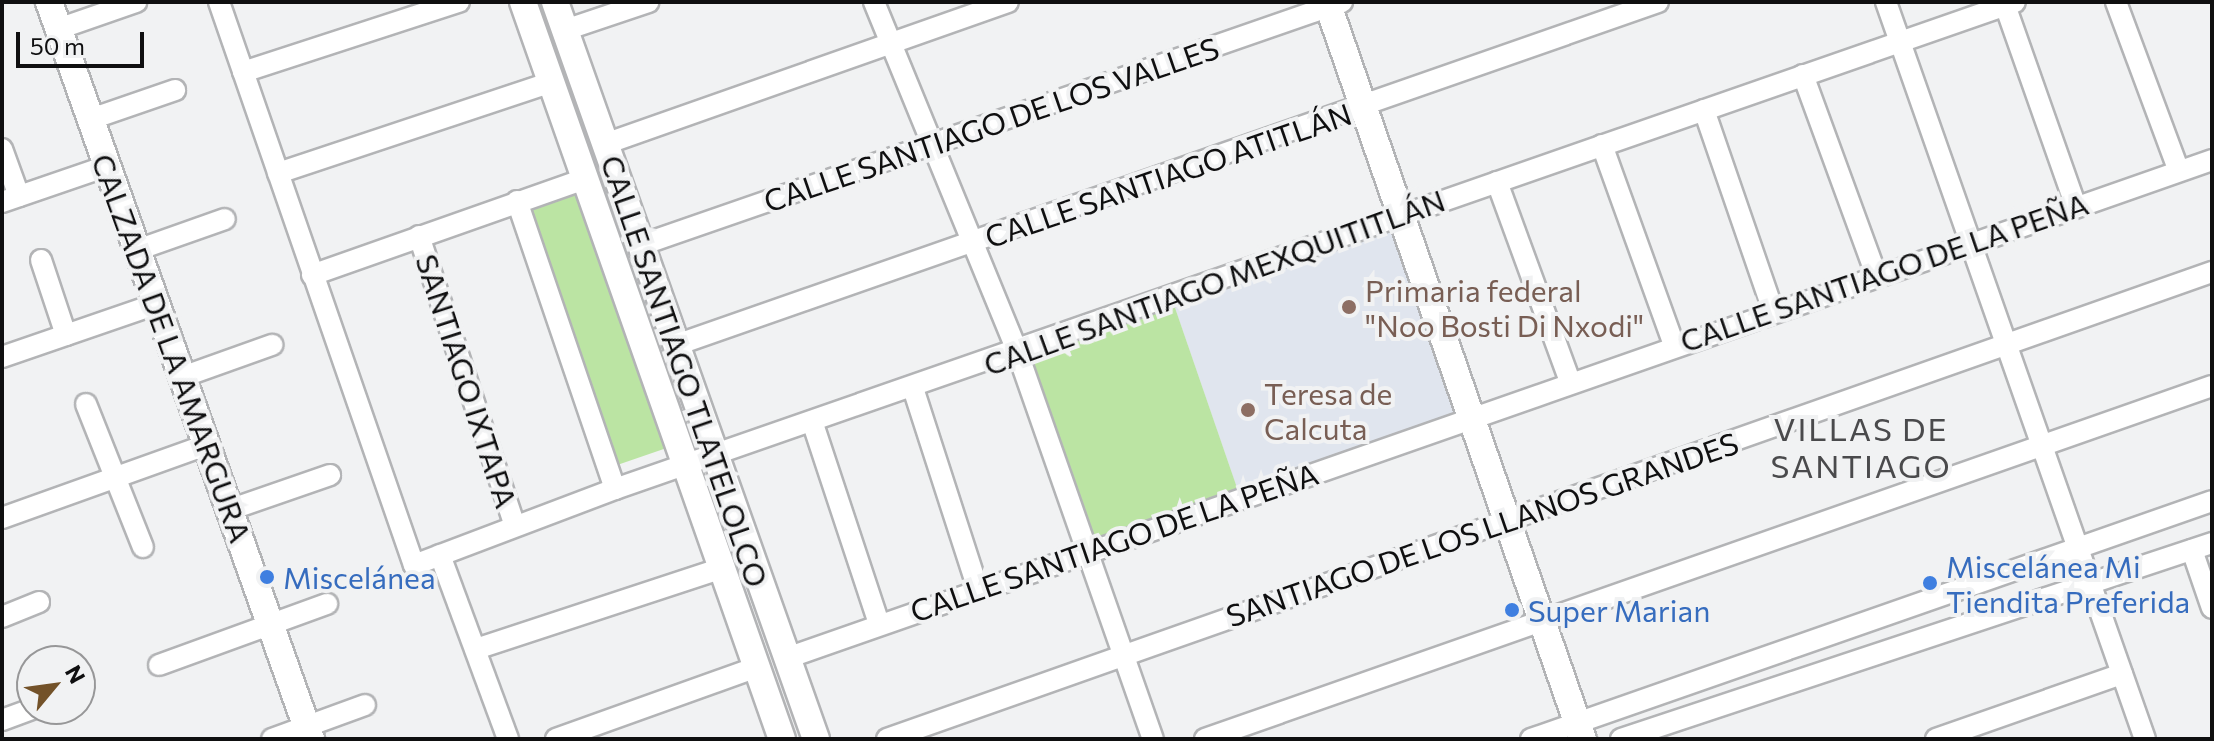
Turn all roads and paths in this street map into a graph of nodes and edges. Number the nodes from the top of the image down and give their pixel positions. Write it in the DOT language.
graph roads {
  1 [pos="49,2"];
  2 [pos="136,2"];
  3 [pos="219,2"];
  4 [pos="459,2"];
  5 [pos="523,2"];
  6 [pos="555,2"];
  7 [pos="648,2"];
  8 [pos="874,2"];
  9 [pos="1008,2"];
  10 [pos="1658,2"];
  11 [pos="1886,2"];
  12 [pos="2116,2"];
  13 [pos="1332,4"];
  14 [pos="2010,4"];
  15 [pos="58,29"];
  16 [pos="565,30"];
  17 [pos="1899,42"];
  18 [pos="889,44"];
  19 [pos="243,72"];
  20 [pos="1803,75"];
  21 [pos="551,82"];
  22 [pos="175,90"];
  23 [pos="1363,106"];
  24 [pos="1704,110"];
  25 [pos="91,119"];
  26 [pos="605,144"];
  27 [pos="932,144"];
  28 [pos="1602,145"];
  29 [pos="2,149"];
  30 [pos="2212,160"];
  31 [pos="107,166"];
  32 [pos="2179,171"];
  33 [pos="278,173"];
  34 [pos="585,179"];
  35 [pos="1497,182"];
  36 [pos="10,199"];
  37 [pos="517,201"];
  38 [pos="2075,204"];
  39 [pos="1400,215"];
  40 [pos="225,219"];
  41 [pos="419,236"];
  42 [pos="1971,240"];
  43 [pos="973,242"];
  44 [pos="641,245"];
  45 [pos="137,250"];
  46 [pos="41,260"];
  47 [pos="2212,272"];
  48 [pos="1876,274"];
  49 [pos="312,275"];
  50 [pos="156,304"];
  51 [pos="1773,310"];
  52 [pos="66,335"];
  53 [pos="2007,344"];
  54 [pos="272,345"];
  55 [pos="676,345"];
  56 [pos="1674,345"];
  57 [pos="1017,351"];
  58 [pos="2,357"];
  59 [pos="182,377"];
  60 [pos="1570,382"];
  61 [pos="2212,386"];
  62 [pos="913,388"];
  63 [pos="86,404"];
  64 [pos="1471,417"];
  65 [pos="813,424"];
  66 [pos="206,445"];
  67 [pos="2042,445"];
  68 [pos="716,458"];
  69 [pos="686,467"];
  70 [pos="330,475"];
  71 [pos="116,478"];
  72 [pos="615,489"];
  73 [pos="2212,501"];
  74 [pos="229,510"];
  75 [pos="2,518"];
  76 [pos="1508,523"];
  77 [pos="515,526"];
  78 [pos="2212,543"];
  79 [pos="143,547"];
  80 [pos="2078,547"];
  81 [pos="2192,550"];
  82 [pos="1091,553"];
  83 [pos="440,555"];
  84 [pos="722,568"];
  85 [pos="2093,585"];
  86 [pos="978,589"];
  87 [pos="39,602"];
  88 [pos="327,604"];
  89 [pos="2212,608"];
  90 [pos="2,617"];
  91 [pos="270,623"];
  92 [pos="1543,623"];
  93 [pos="879,624"];
  94 [pos="476,649"];
  95 [pos="1124,654"];
  96 [pos="787,658"];
  97 [pos="159,665"];
  98 [pos="757,667"];
  99 [pos="2122,674"];
  100 [pos="365,705"];
  101 [pos="1580,731"];
  102 [pos="308,732"];
  103 [pos="272,739"];
  104 [pos="508,739"];
  105 [pos="556,739"];
  106 [pos="782,739"];
  107 [pos="816,739"];
  108 [pos="887,739"];
  109 [pos="1153,739"];
  110 [pos="1205,739"];
  111 [pos="1531,739"];
  112 [pos="1621,739"];
  113 [pos="1936,739"];
  114 [pos="2145,739"];
  1 -- 15 [label="street, CALZADA DE LA AMARGURA"];
  2 -- 15 [label="street"];
  3 -- 19 [label="street"];
  4 -- 19 [label="street"];
  5 -- 21 [label="street, CALLE SANTIAGO TLATELOLCO"];
  6 -- 16 [label="street, CALLE SANTIAGO TLATELOLCO"];
  7 -- 16 [label="street"];
  8 -- 18 [label="street"];
  9 -- 18 [label="street"];
  10 -- 23 [label="street, CALLE SANTIAGO ATITLÁN"];
  11 -- 17 [label="street"];
  12 -- 32 [label="street"];
  13 -- 23 [label="street"];
  13 -- 27 [label="street, CALLE SANTIAGO DE LOS VALLES"];
  14 -- 17 [label="street, CALLE SANTIAGO MEXQUITITLÁN"];
  14 -- 38 [label="street"];
  15 -- 25 [label="street, CALZADA DE LA AMARGURA"];
  16 -- 26 [label="street, CALLE SANTIAGO TLATELOLCO"];
  17 -- 20 [label="street, CALLE SANTIAGO MEXQUITITLÁN"];
  17 -- 42 [label="street"];
  18 -- 26 [label="street"];
  18 -- 27 [label="street"];
  19 -- 33 [label="street"];
  20 -- 24 [label="street, CALLE SANTIAGO MEXQUITITLÁN"];
  20 -- 48 [label="street"];
  21 -- 33 [label="street"];
  21 -- 34 [label="street, CALLE SANTIAGO TLATELOLCO"];
  22 -- 25 [label="street"];
  23 -- 39 [label="street"];
  23 -- 43 [label="street, CALLE SANTIAGO ATITLÁN"];
  24 -- 28 [label="street, CALLE SANTIAGO MEXQUITITLÁN"];
  24 -- 51 [label="street"];
  25 -- 31 [label="street, CALZADA DE LA AMARGURA"];
  26 -- 44 [label="street, CALLE SANTIAGO TLATELOLCO"];
  27 -- 43 [label="street"];
  27 -- 44 [label="street, CALLE SANTIAGO DE LOS VALLES"];
  28 -- 35 [label="street, CALLE SANTIAGO MEXQUITITLÁN"];
  28 -- 56 [label="street"];
  29 -- 36 [label="street"];
  30 -- 32 [label="street, CALLE SANTIAGO DE LA PEÑA"];
  31 -- 36 [label="street"];
  31 -- 45 [label="street, CALZADA DE LA AMARGURA"];
  32 -- 38 [label="street, CALLE SANTIAGO DE LA PEÑA"];
  33 -- 49 [label="street"];
  34 -- 37 [label="street"];
  34 -- 69 [label="street, CALLE SANTIAGO TLATELOLCO"];
  35 -- 39 [label="street, CALLE SANTIAGO MEXQUITITLÁN"];
  35 -- 60 [label="street"];
  37 -- 41 [label="street"];
  37 -- 72 [label="street"];
  38 -- 42 [label="street, CALLE SANTIAGO DE LA PEÑA"];
  39 -- 57 [label="street, CALLE SANTIAGO MEXQUITITLÁN"];
  39 -- 64 [label="street"];
  40 -- 45 [label="street"];
  41 -- 49 [label="street"];
  41 -- 77 [label="street, SANTIAGO IXTAPA"];
  42 -- 48 [label="street, CALLE SANTIAGO DE LA PEÑA"];
  42 -- 53 [label="street"];
  43 -- 55 [label="street, CALLE SANTIAGO ATITLÁN"];
  43 -- 57 [label="street"];
  44 -- 55 [label="street, CALLE SANTIAGO TLATELOLCO"];
  45 -- 50 [label="street, CALZADA DE LA AMARGURA"];
  46 -- 52 [label="street"];
  47 -- 53 [label="street, SANTIAGO DE LOS LLANOS GRANDES"];
  48 -- 51 [label="street, CALLE SANTIAGO DE LA PEÑA"];
  49 -- 83 [label="street, CALLE SANTIAGO MEXQUITITLÁN"];
  50 -- 52 [label="street"];
  50 -- 59 [label="street, CALZADA DE LA AMARGURA"];
  51 -- 56 [label="street, CALLE SANTIAGO DE LA PEÑA"];
  52 -- 58 [label="street"];
  53 -- 67 [label="street"];
  53 -- 76 [label="street, SANTIAGO DE LOS LLANOS GRANDES"];
  54 -- 59 [label="street"];
  55 -- 68 [label="street, CALLE SANTIAGO TLATELOLCO"];
  56 -- 60 [label="street, CALLE SANTIAGO DE LA PEÑA"];
  57 -- 62 [label="street, CALLE SANTIAGO MEXQUITITLÁN"];
  57 -- 82 [label="street"];
  59 -- 66 [label="street, CALZADA DE LA AMARGURA"];
  60 -- 64 [label="street, CALLE SANTIAGO DE LA PEÑA"];
  61 -- 67 [label="street"];
  62 -- 65 [label="street, CALLE SANTIAGO MEXQUITITLÁN"];
  62 -- 86 [label="street"];
  63 -- 71 [label="street"];
  64 -- 76 [label="street"];
  64 -- 82 [label="street, CALLE SANTIAGO DE LA PEÑA"];
  65 -- 68 [label="street, CALLE SANTIAGO MEXQUITITLÁN"];
  65 -- 93 [label="street"];
  66 -- 71 [label="street"];
  66 -- 74 [label="street, CALZADA DE LA AMARGURA"];
  67 -- 80 [label="street"];
  67 -- 92 [label="street"];
  68 -- 69 [label="street, CALLE SANTIAGO MEXQUITITLÁN"];
  68 -- 96 [label="street, CALLE SANTIAGO TLATELOLCO"];
  69 -- 72 [label="street, CALLE SANTIAGO MEXQUITITLÁN"];
  69 -- 84 [label="street, CALLE SANTIAGO TLATELOLCO"];
  70 -- 74 [label="street"];
  71 -- 75 [label="street"];
  71 -- 79 [label="street"];
  72 -- 77 [label="street, CALLE SANTIAGO MEXQUITITLÁN"];
  73 -- 80 [label="street"];
  74 -- 91 [label="street, CALZADA DE LA AMARGURA"];
  76 -- 92 [label="street"];
  76 -- 95 [label="street, SANTIAGO DE LOS LLANOS GRANDES"];
  77 -- 83 [label="street, CALLE SANTIAGO MEXQUITITLÁN"];
  78 -- 81 [label="street"];
  80 -- 85 [label="street"];
  80 -- 101 [label="street"];
  81 -- 85 [label="street"];
  81 -- 89 [label="street"];
  82 -- 86 [label="street, CALLE SANTIAGO DE LA PEÑA"];
  82 -- 95 [label="street"];
  83 -- 94 [label="street"];
  84 -- 94 [label="street"];
  84 -- 98 [label="street, CALLE SANTIAGO TLATELOLCO"];
  85 -- 99 [label="street"];
  85 -- 112 [label="street"];
  86 -- 93 [label="street, CALLE SANTIAGO DE LA PEÑA"];
  87 -- 90 [label="street"];
  88 -- 91 [label="street"];
  91 -- 97 [label="street"];
  91 -- 102 [label="street, CALZADA DE LA AMARGURA"];
  92 -- 101 [label="street"];
  92 -- 110 [label="street"];
  93 -- 96 [label="street, CALLE SANTIAGO DE LA PEÑA"];
  94 -- 104 [label="street"];
  95 -- 108 [label="street, SANTIAGO DE LOS LLANOS GRANDES"];
  95 -- 109 [label="street"];
  96 -- 107 [label="street, CALLE SANTIAGO TLATELOLCO"];
  98 -- 105 [label="street"];
  98 -- 106 [label="street, CALLE SANTIAGO TLATELOLCO"];
  99 -- 113 [label="street"];
  99 -- 114 [label="street"];
  100 -- 102 [label="street"];
  101 -- 111 [label="street"];
  102 -- 103 [label="street"];
}
